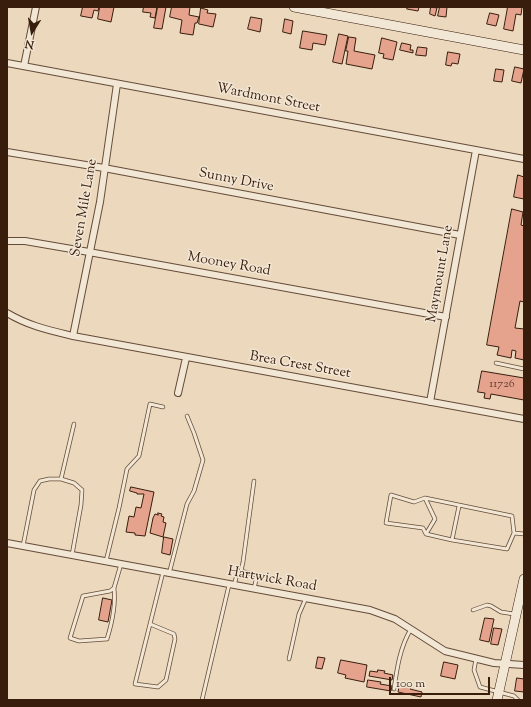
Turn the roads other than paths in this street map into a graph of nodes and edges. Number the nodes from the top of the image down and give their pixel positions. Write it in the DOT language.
graph roads {
  1 [pos="36,7"];
  2 [pos="294,7"];
  3 [pos="524,50"];
  4 [pos="7,63"];
  5 [pos="24,66"];
  6 [pos="118,84"];
  7 [pos="476,150"];
  8 [pos="7,152"];
  9 [pos="524,159"];
  10 [pos="104,168"];
  11 [pos="460,235"];
  12 [pos="7,241"];
  13 [pos="89,252"];
  14 [pos="7,313"];
  15 [pos="446,317"];
  16 [pos="73,336"];
  17 [pos="186,358"];
  18 [pos="496,364"];
  19 [pos="524,369"];
  20 [pos="178,393"];
  21 [pos="430,402"];
  22 [pos="163,407"];
  23 [pos="187,416"];
  24 [pos="524,419"];
  25 [pos="74,424"];
  26 [pos="61,479"];
  27 [pos="254,481"];
  28 [pos="425,498"];
  29 [pos="459,506"];
  30 [pos="514,533"];
  31 [pos="426,534"];
  32 [pos="524,534"];
  33 [pos="452,540"];
  34 [pos="7,543"];
  35 [pos="23,546"];
  36 [pos="72,554"];
  37 [pos="106,561"];
  38 [pos="121,564"];
  39 [pos="241,571"];
  40 [pos="162,572"];
  41 [pos="169,574"];
  42 [pos="524,578"];
  43 [pos="232,585"];
  44 [pos="114,588"];
  45 [pos="254,589"];
  46 [pos="306,598"];
  47 [pos="473,610"];
  48 [pos="516,614"];
  49 [pos="150,624"];
  50 [pos="411,629"];
  51 [pos="289,659"];
  52 [pos="476,659"];
  53 [pos="505,663"];
  54 [pos="524,665"];
  55 [pos="394,689"];
  56 [pos="498,696"];
  57 [pos="202,700"];
  58 [pos="518,700"];
  1 -- 5 [label="street"];
  2 -- 3 [label="main road"];
  4 -- 5 [label="street, Wardmont Street"];
  5 -- 6 [label="street, Wardmont Street"];
  6 -- 7 [label="street, Wardmont Street"];
  6 -- 10 [label="street, Seven Mile Lane"];
  7 -- 9 [label="street, Wardmont Street"];
  7 -- 11 [label="street, Maymount Lane"];
  8 -- 10 [label="street, Sunny Drive"];
  10 -- 11 [label="street, Sunny Drive"];
  10 -- 13 [label="street, Seven Mile Lane"];
  11 -- 15 [label="street, Maymount Lane"];
  12 -- 13 [label="street, Mooney Road"];
  13 -- 15 [label="street, Mooney Road"];
  13 -- 16 [label="street, Seven Mile Lane"];
  14 -- 16 [label="street, Brea Crest Street"];
  15 -- 21 [label="street, Maymount Lane"];
  16 -- 17 [label="street, Brea Crest Street"];
  17 -- 20 [label="street"];
  17 -- 21 [label="street, Brea Crest Street"];
  18 -- 19 [label="lane"];
  21 -- 24 [label="street, Brea Crest Street"];
  22 -- 37 [label="lane"];
  23 -- 41 [label="lane"];
  25 -- 26 [label="lane"];
  26 -- 35 [label="lane"];
  26 -- 36 [label="lane"];
  27 -- 39 [label="lane"];
  28 -- 29 [label="lane"];
  28 -- 31 [label="lane"];
  28 -- 31 [label="lane"];
  29 -- 30 [label="lane"];
  29 -- 33 [label="lane"];
  30 -- 32 [label="lane"];
  30 -- 33 [label="lane"];
  31 -- 33 [label="lane"];
  34 -- 35 [label="street, Hartwick Road"];
  35 -- 36 [label="street, Hartwick Road"];
  36 -- 37 [label="street, Hartwick Road"];
  37 -- 38 [label="street, Hartwick Road"];
  38 -- 40 [label="street, Hartwick Road"];
  38 -- 44 [label="lane"];
  39 -- 43 [label="lane"];
  39 -- 45 [label="lane"];
  40 -- 41 [label="street, Hartwick Road"];
  40 -- 49 [label="lane"];
  41 -- 43 [label="street, Hartwick Road"];
  42 -- 48 [label="main road"];
  43 -- 45 [label="street, Hartwick Road"];
  43 -- 57 [label="lane"];
  44 -- 44 [label="lane"];
  45 -- 46 [label="street, Hartwick Road"];
  46 -- 50 [label="street, Hartwick Road"];
  46 -- 51 [label="lane"];
  47 -- 48 [label="lane"];
  48 -- 53 [label="main road"];
  49 -- 49 [label="lane"];
  50 -- 52 [label="street, Hartwick Road"];
  50 -- 55 [label="lane"];
  52 -- 53 [label="street, Hartwick Road"];
  52 -- 56 [label="lane"];
  53 -- 54 [label="street, Hartwick Road"];
  53 -- 56 [label="main road"];
  56 -- 58 [label="lane"];
}
